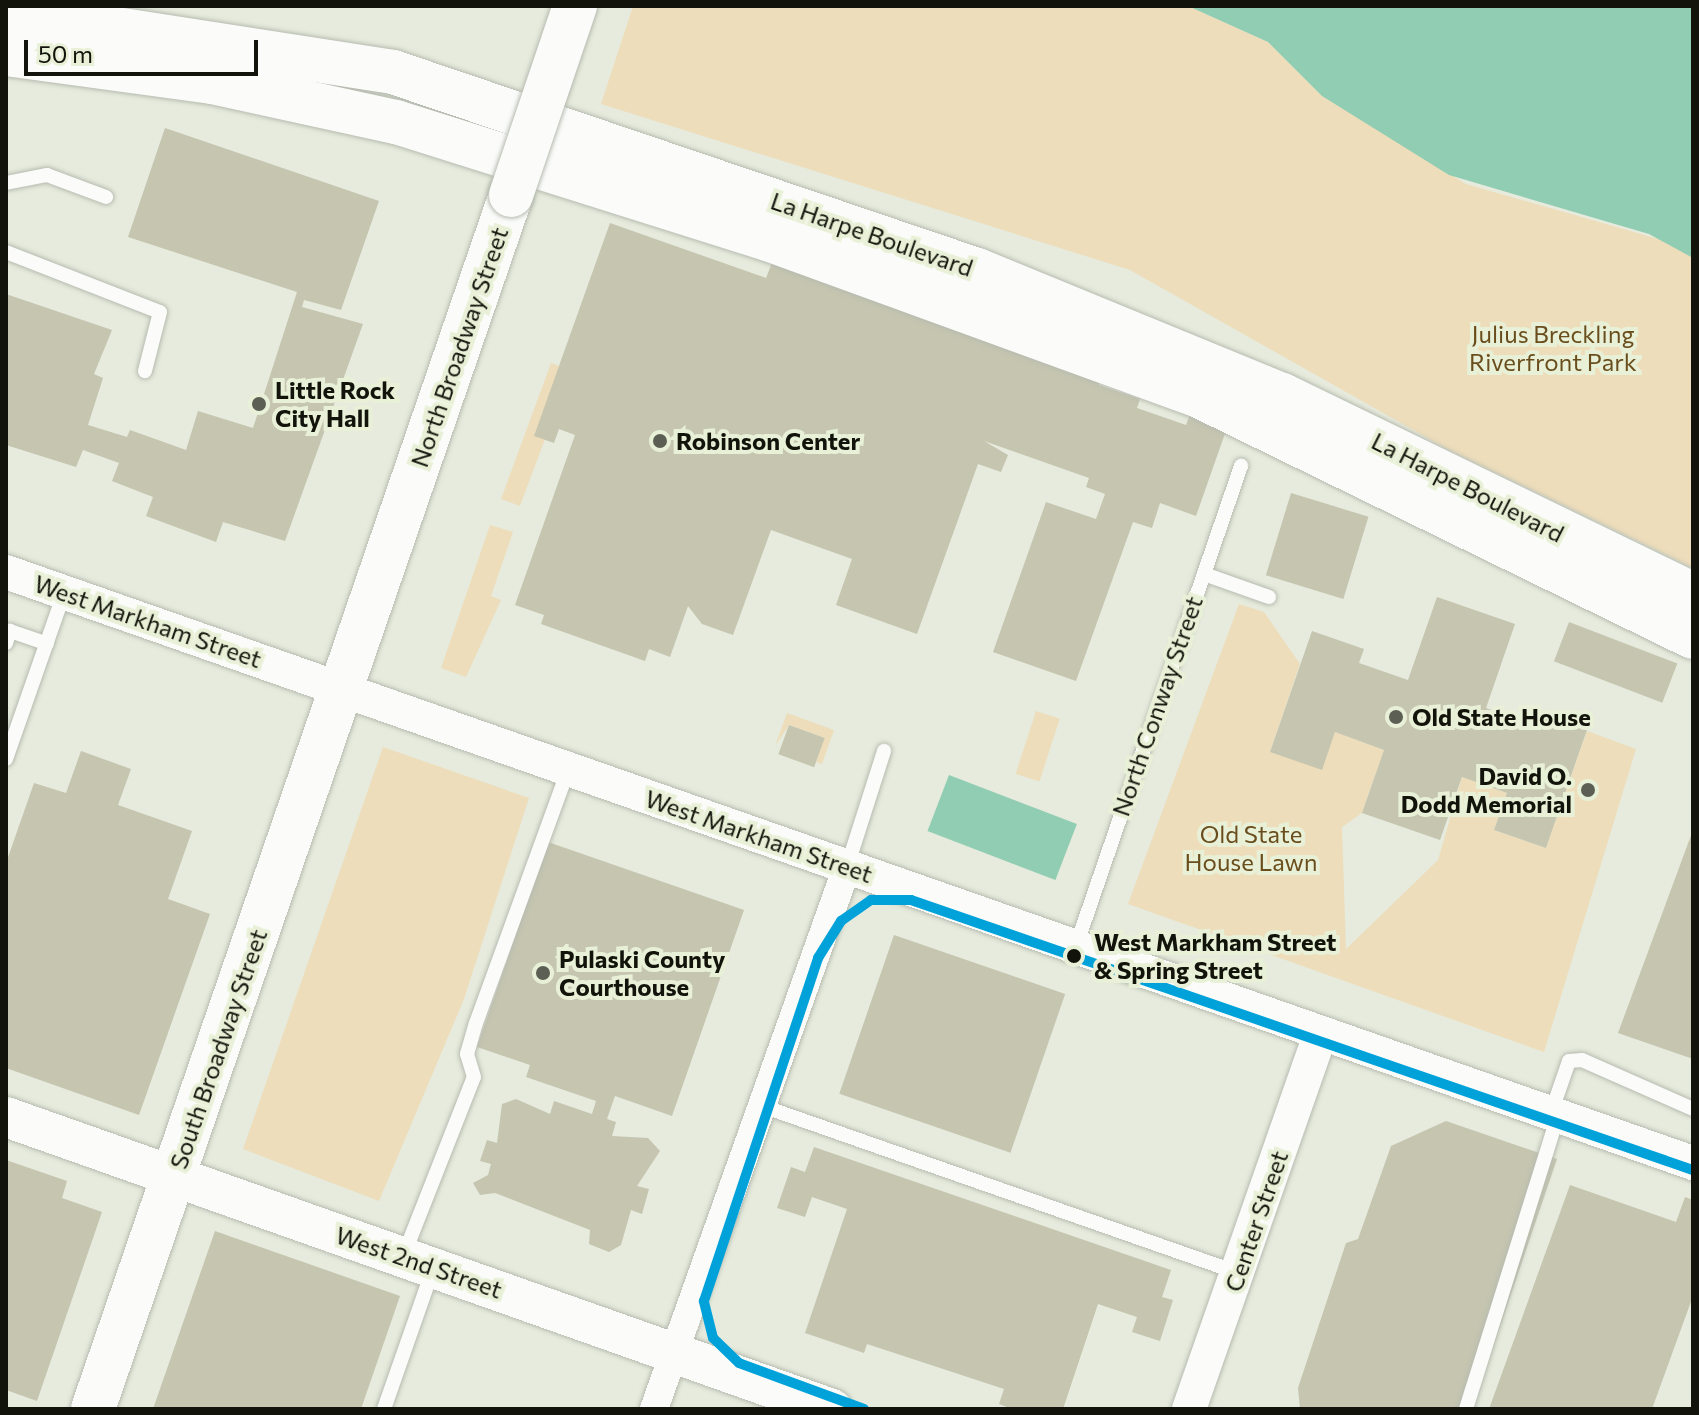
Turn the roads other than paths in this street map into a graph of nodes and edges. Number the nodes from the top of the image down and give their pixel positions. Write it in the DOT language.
graph roads {
  1 [pos="575,6"];
  2 [pos="6,12"];
  3 [pos="6,54"];
  4 [pos="6,183"];
  5 [pos="106,197"];
  6 [pos="6,252"];
  7 [pos="145,371"];
  8 [pos="1241,466"];
  9 [pos="6,572"];
  10 [pos="1204,574"];
  11 [pos="65,593"];
  12 [pos="1693,595"];
  13 [pos="1269,597"];
  14 [pos="1693,637"];
  15 [pos="6,643"];
  16 [pos="47,644"];
  17 [pos="342,688"];
  18 [pos="884,751"];
  19 [pos="6,759"];
  20 [pos="568,769"];
  21 [pos="847,867"];
  22 [pos="1076,947"];
  23 [pos="1321,1033"];
  24 [pos="762,1106"];
  25 [pos="1693,1109"];
  26 [pos="1554,1114"];
  27 [pos="6,1117"];
  28 [pos="1693,1163"];
  29 [pos="174,1176"];
  30 [pos="418,1262"];
  31 [pos="1240,1274"];
  32 [pos="674,1352"];
  33 [pos="93,1409"];
  34 [pos="384,1409"];
  35 [pos="654,1409"];
  36 [pos="832,1409"];
  37 [pos="1189,1409"];
  38 [pos="1466,1409"];
  1 -- 17 [label="main road, North Broadway Street, bridge"];
  2 -- 12 [label="main road, La Harpe Boulevard"];
  3 -- 14 [label="main road, La Harpe Boulevard"];
  4 -- 5 [label="lane"];
  6 -- 7 [label="lane"];
  8 -- 10 [label="lane, North Conway Street"];
  9 -- 11 [label="street, West Markham Street"];
  10 -- 13 [label="lane"];
  10 -- 22 [label="lane, North Conway Street"];
  11 -- 16 [label="lane"];
  11 -- 17 [label="street, West Markham Street"];
  15 -- 16 [label="lane"];
  16 -- 19 [label="lane"];
  17 -- 20 [label="street, West Markham Street"];
  17 -- 29 [label="main road, South Broadway Street"];
  18 -- 21 [label="lane"];
  20 -- 21 [label="street, West Markham Street"];
  20 -- 30 [label="lane"];
  21 -- 22 [label="street, West Markham Street"];
  21 -- 24 [label="street"];
  22 -- 23 [label="street, West Markham Street"];
  23 -- 26 [label="street, West Markham Street"];
  23 -- 31 [label="street, Center Street"];
  24 -- 31 [label="lane"];
  24 -- 32 [label="street"];
  25 -- 26 [label="lane"];
  26 -- 28 [label="street, West Markham Street"];
  26 -- 38 [label="lane"];
  27 -- 29 [label="main road, West 2nd Street"];
  29 -- 30 [label="main road, West 2nd Street"];
  29 -- 33 [label="main road, South Broadway Street"];
  30 -- 32 [label="main road, West 2nd Street"];
  30 -- 34 [label="lane"];
  31 -- 37 [label="street, Center Street"];
  32 -- 35 [label="street"];
  32 -- 36 [label="main road, West 2nd Street"];
}
